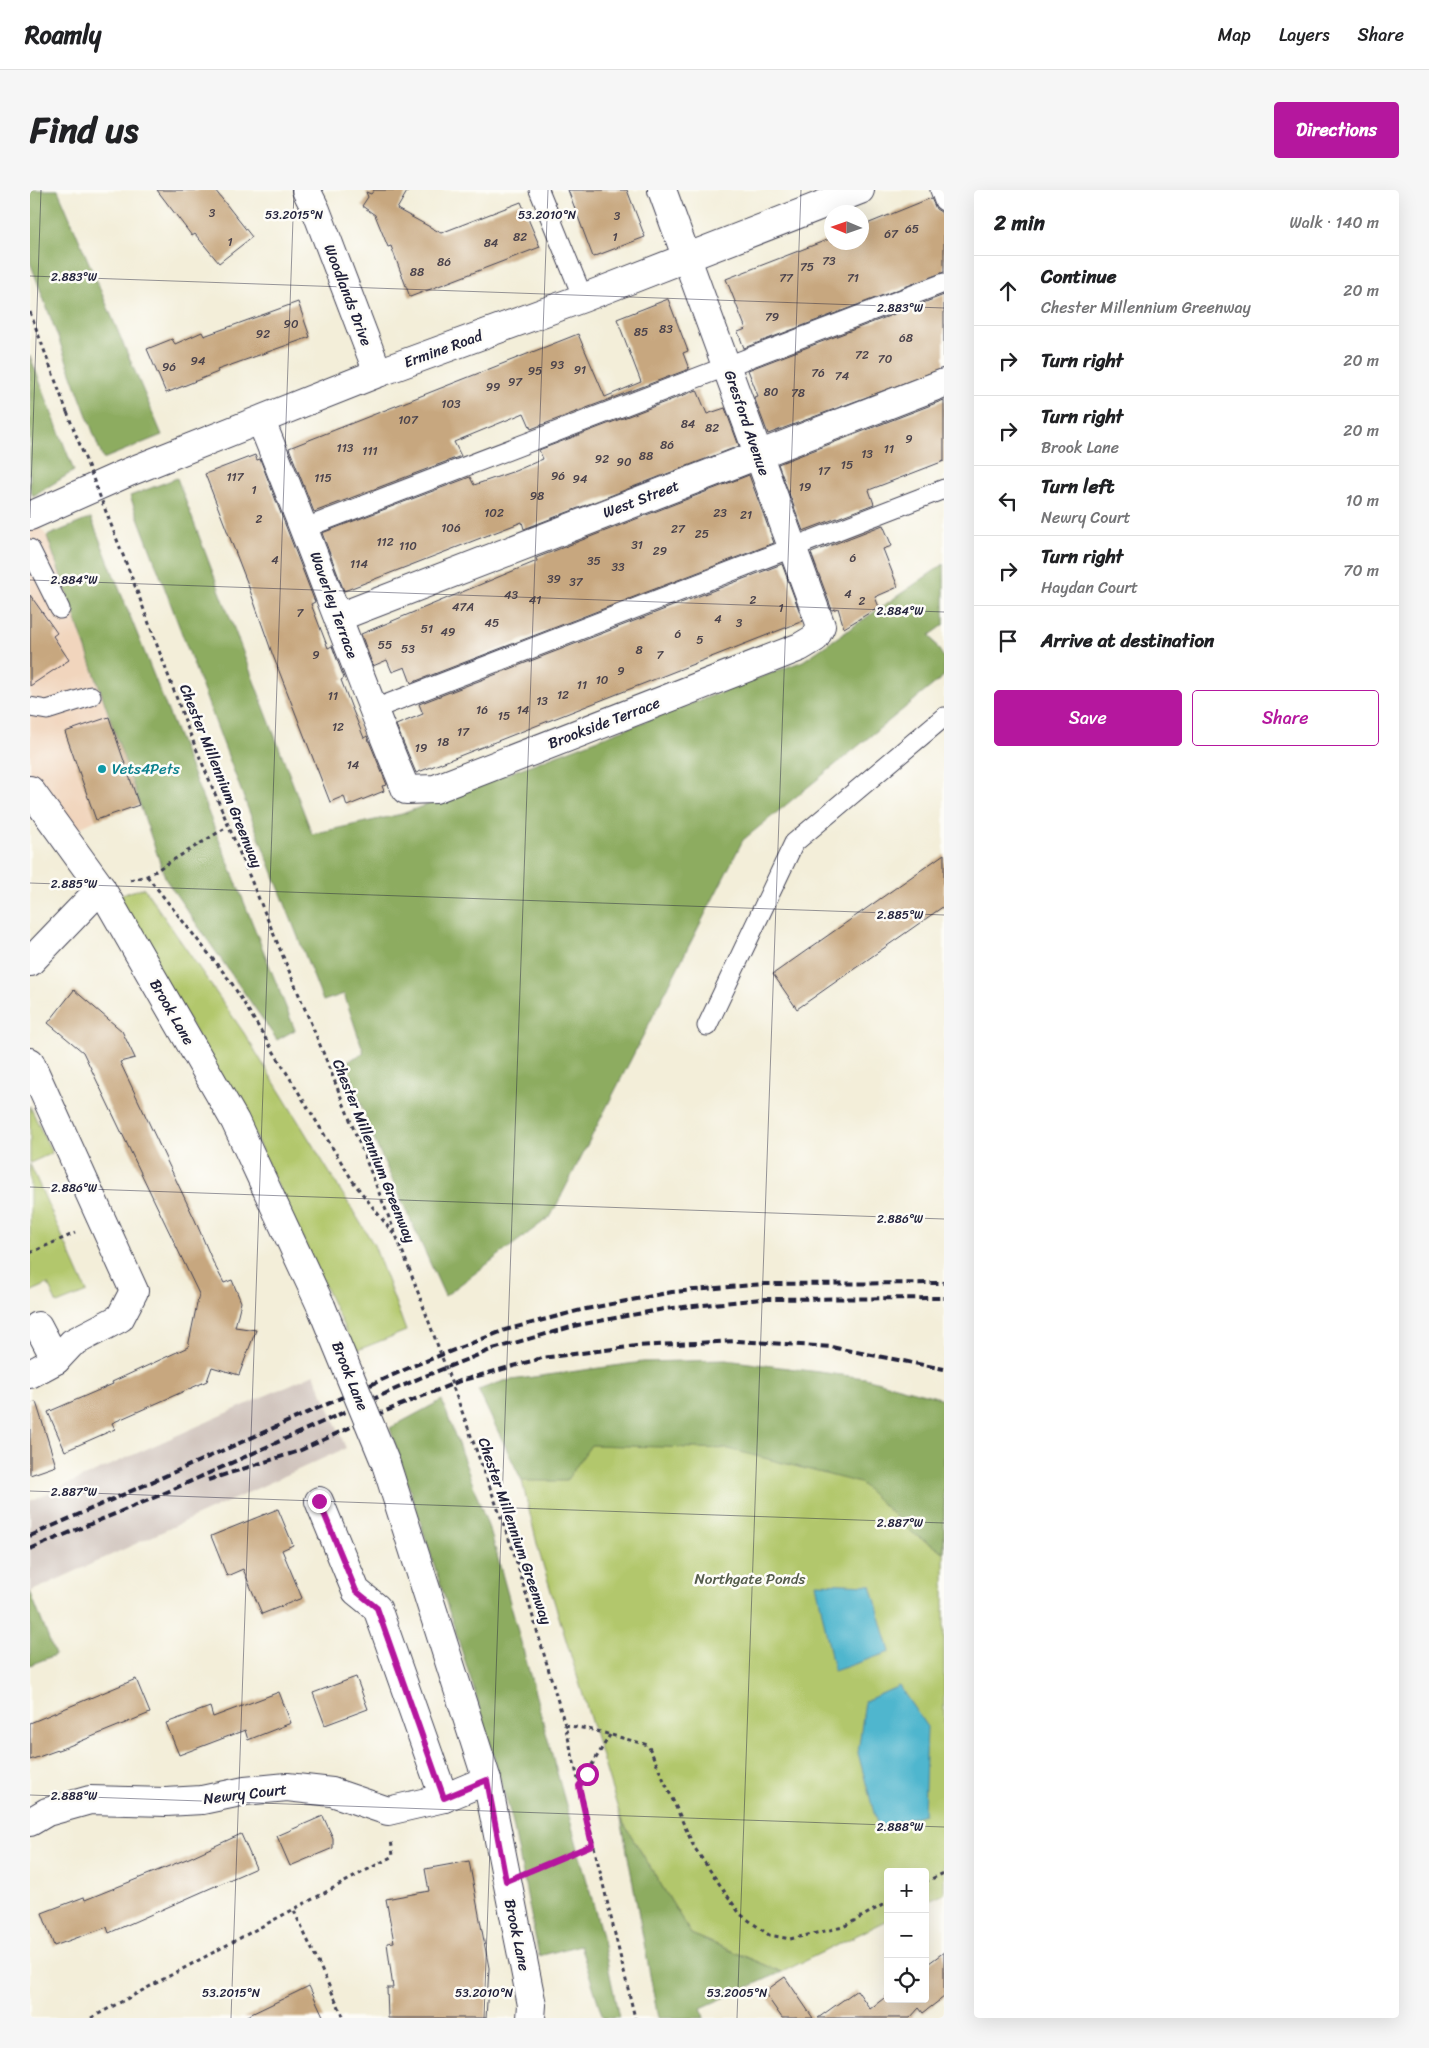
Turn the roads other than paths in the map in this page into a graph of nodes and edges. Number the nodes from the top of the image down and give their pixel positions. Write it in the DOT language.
graph roads {
  1 [pos="306,190"];
  2 [pos="539,190"];
  3 [pos="662,190"];
  4 [pos="860,190"];
  5 [pos="940,190"];
  6 [pos="944,201"];
  7 [pos="687,257"];
  8 [pos="944,283"];
  9 [pos="583,298"];
  10 [pos="727,366"];
  11 [pos="378,373"];
  12 [pos="944,383"];
  13 [pos="261,421"];
  14 [pos="757,454"];
  15 [pos="944,489"];
  16 [pos="30,516"];
  17 [pos="305,528"];
  18 [pos="792,548"];
  19 [pos="32,556"];
  20 [pos="60,609"];
  21 [pos="339,617"];
  22 [pos="800,647"];
  23 [pos="91,696"];
  24 [pos="30,707"];
  25 [pos="372,710"];
  26 [pos="944,716"];
  27 [pos="30,790"];
  28 [pos="406,790"];
  29 [pos="101,888"];
  30 [pos="30,962"];
  31 [pos="706,1026"];
  32 [pos="30,1062"];
  33 [pos="38,1326"];
  34 [pos="56,1360"];
  35 [pos="30,1374"];
  36 [pos="319,1501"];
  37 [pos="487,1780"];
  38 [pos="444,1798"];
  39 [pos="30,1822"];
  40 [pos="531,2018"];
  1 -- 11 [label="street, Woodlands Drive"];
  2 -- 9 [label="lane"];
  3 -- 7 [label="street, Gresford Avenue"];
  4 -- 7 [label="street, Ermine Road"];
  5 -- 6 [label="lane"];
  7 -- 9 [label="street, Ermine Road"];
  7 -- 10 [label="street, Gresford Avenue"];
  8 -- 10 [label="lane"];
  9 -- 11 [label="street, Ermine Road"];
  10 -- 14 [label="street, Gresford Avenue"];
  10 -- 17 [label="lane"];
  11 -- 13 [label="street, Ermine Road"];
  12 -- 14 [label="street, West Street"];
  13 -- 16 [label="street, Ermine Road"];
  13 -- 17 [label="street, Waverley Terrace"];
  14 -- 18 [label="street, Gresford Avenue"];
  14 -- 21 [label="street, West Street"];
  15 -- 18 [label="lane"];
  17 -- 21 [label="street, Waverley Terrace"];
  18 -- 22 [label="street, Gresford Avenue"];
  18 -- 25 [label="lane"];
  19 -- 20 [label="lane"];
  21 -- 25 [label="street, Waverley Terrace"];
  22 -- 28 [label="street, Brookside Terrace"];
  23 -- 24 [label="lane"];
  25 -- 28 [label="street, Waverley Terrace"];
  26 -- 31 [label="lane"];
  27 -- 29 [label="street, Brook Lane"];
  29 -- 30 [label="street"];
  29 -- 37 [label="street, Brook Lane, bridge"];
  32 -- 34 [label="street"];
  33 -- 34 [label="street"];
  34 -- 35 [label="street"];
  36 -- 38 [label="street"];
  37 -- 38 [label="street"];
  37 -- 40 [label="street, Brook Lane"];
  38 -- 39 [label="street, Newry Court"];
}
